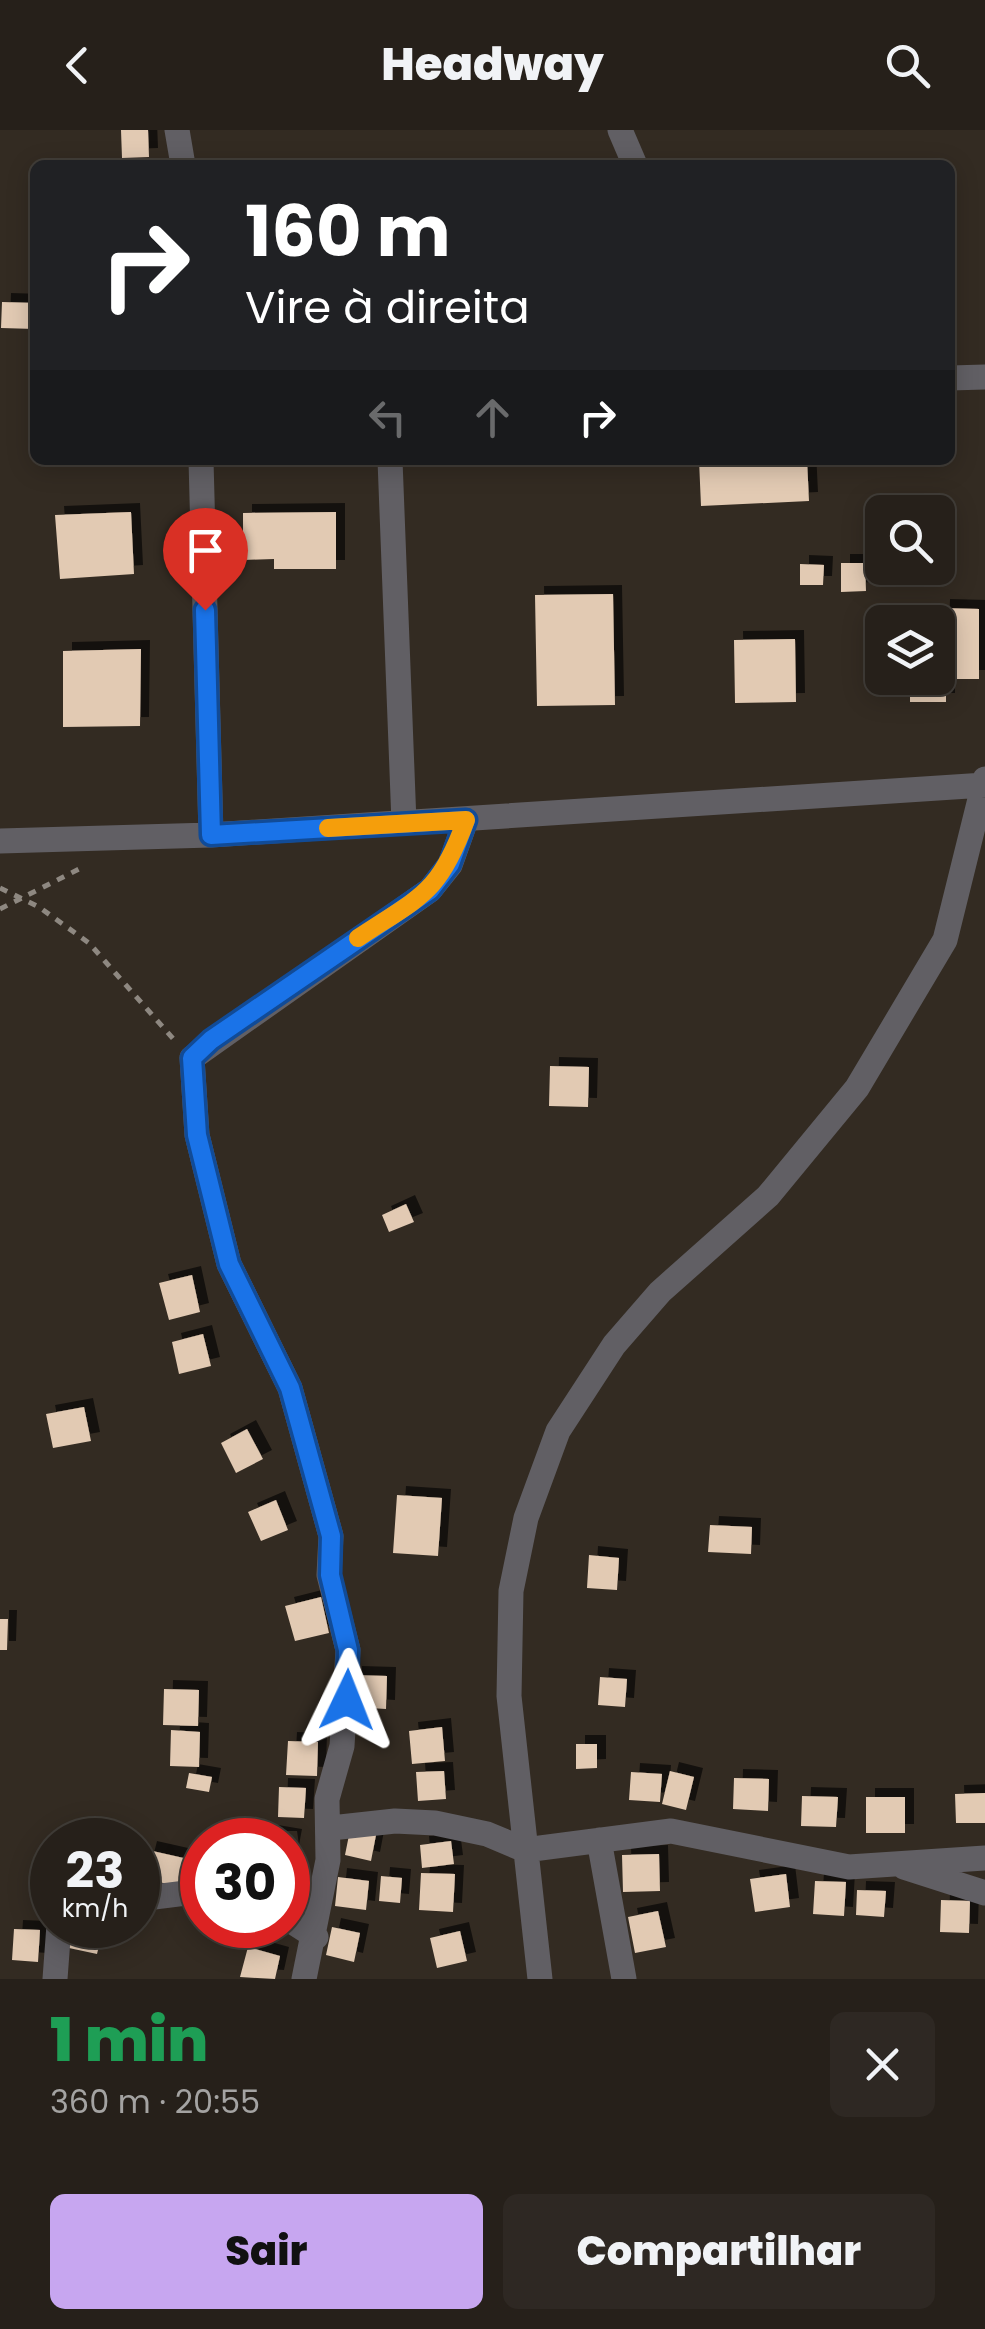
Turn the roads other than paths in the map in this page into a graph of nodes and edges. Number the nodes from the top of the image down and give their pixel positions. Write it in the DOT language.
graph roads {
  1 [pos="177,130"];
  2 [pos="620,130"];
  3 [pos="182,160"];
  4 [pos="633,160"];
  5 [pos="985,376"];
  6 [pos="955,378"];
  7 [pos="201,465"];
  8 [pos="390,465"];
  9 [pos="983,783"];
  10 [pos="466,820"];
  11 [pos="404,823"];
  12 [pos="211,835"];
  13 [pos="0,841"];
  14 [pos="331,1828"];
  15 [pos="599,1840"];
  16 [pos="525,1850"];
  17 [pos="985,1858"];
  18 [pos="890,1862"];
  19 [pos="985,1893"];
  20 [pos="310,1933"];
  21 [pos="316,1937"];
  22 [pos="57,1948"];
  23 [pos="55,1979"];
  24 [pos="304,1979"];
  25 [pos="540,1979"];
  26 [pos="624,1979"];
  1 -- 3 [label="street"];
  2 -- 4 [label="street"];
  5 -- 6 [label="street"];
  7 -- 12 [label="street"];
  8 -- 11 [label="street"];
  9 -- 10 [label="street"];
  9 -- 16 [label="street"];
  10 -- 11 [label="street"];
  10 -- 14 [label="street"];
  11 -- 12 [label="street"];
  12 -- 13 [label="street"];
  14 -- 16 [label="street"];
  14 -- 21 [label="street"];
  15 -- 16 [label="street"];
  15 -- 18 [label="street"];
  15 -- 26 [label="street"];
  16 -- 25 [label="street"];
  17 -- 18 [label="street"];
  18 -- 19 [label="street"];
  20 -- 21 [label="street"];
  21 -- 24 [label="street"];
  22 -- 23 [label="street"];
}
